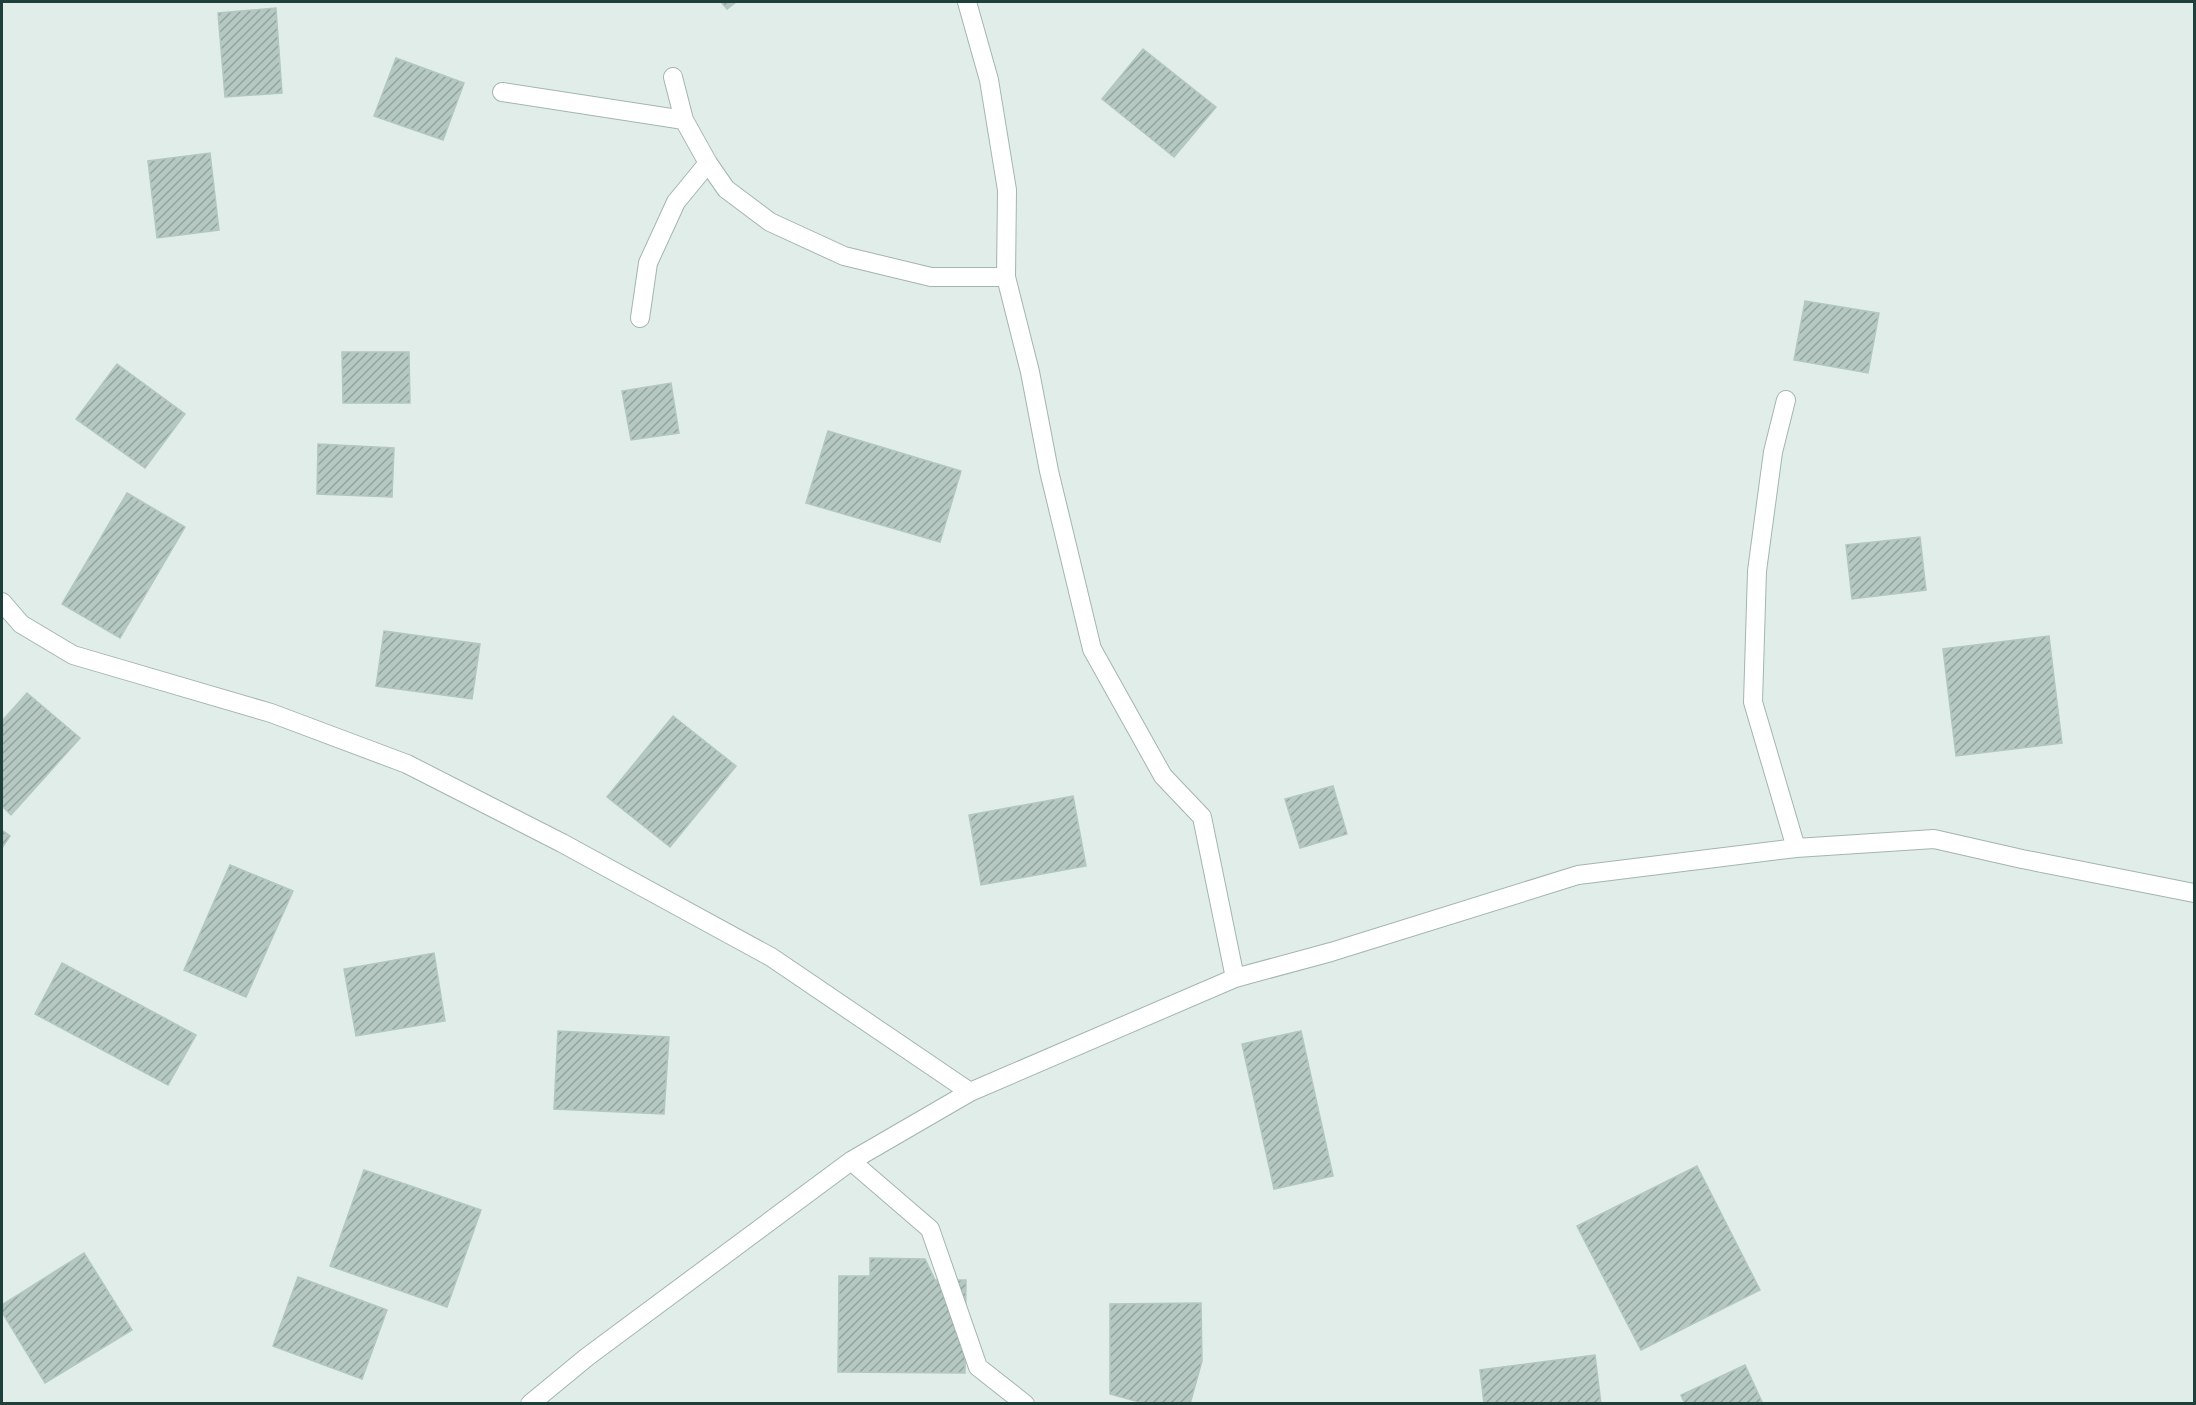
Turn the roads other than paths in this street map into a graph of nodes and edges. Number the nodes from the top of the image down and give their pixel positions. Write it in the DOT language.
graph roads {
  1 [pos="967,2"];
  2 [pos="673,77"];
  3 [pos="501,92"];
  4 [pos="684,120"];
  5 [pos="708,163"];
  6 [pos="1006,277"];
  7 [pos="640,318"];
  8 [pos="1786,400"];
  9 [pos="2,602"];
  10 [pos="1796,848"];
  11 [pos="2194,893"];
  12 [pos="1235,978"];
  13 [pos="970,1092"];
  14 [pos="851,1161"];
  15 [pos="530,1404"];
  16 [pos="1024,1404"];
  1 -- 6 [label="street"];
  2 -- 4 [label="street"];
  3 -- 4 [label="street"];
  4 -- 5 [label="street"];
  5 -- 6 [label="street"];
  5 -- 7 [label="street"];
  6 -- 12 [label="street"];
  8 -- 10 [label="street"];
  9 -- 13 [label="street"];
  10 -- 11 [label="street"];
  10 -- 12 [label="street"];
  12 -- 13 [label="street"];
  13 -- 14 [label="street"];
  14 -- 15 [label="street"];
  14 -- 16 [label="street"];
}
